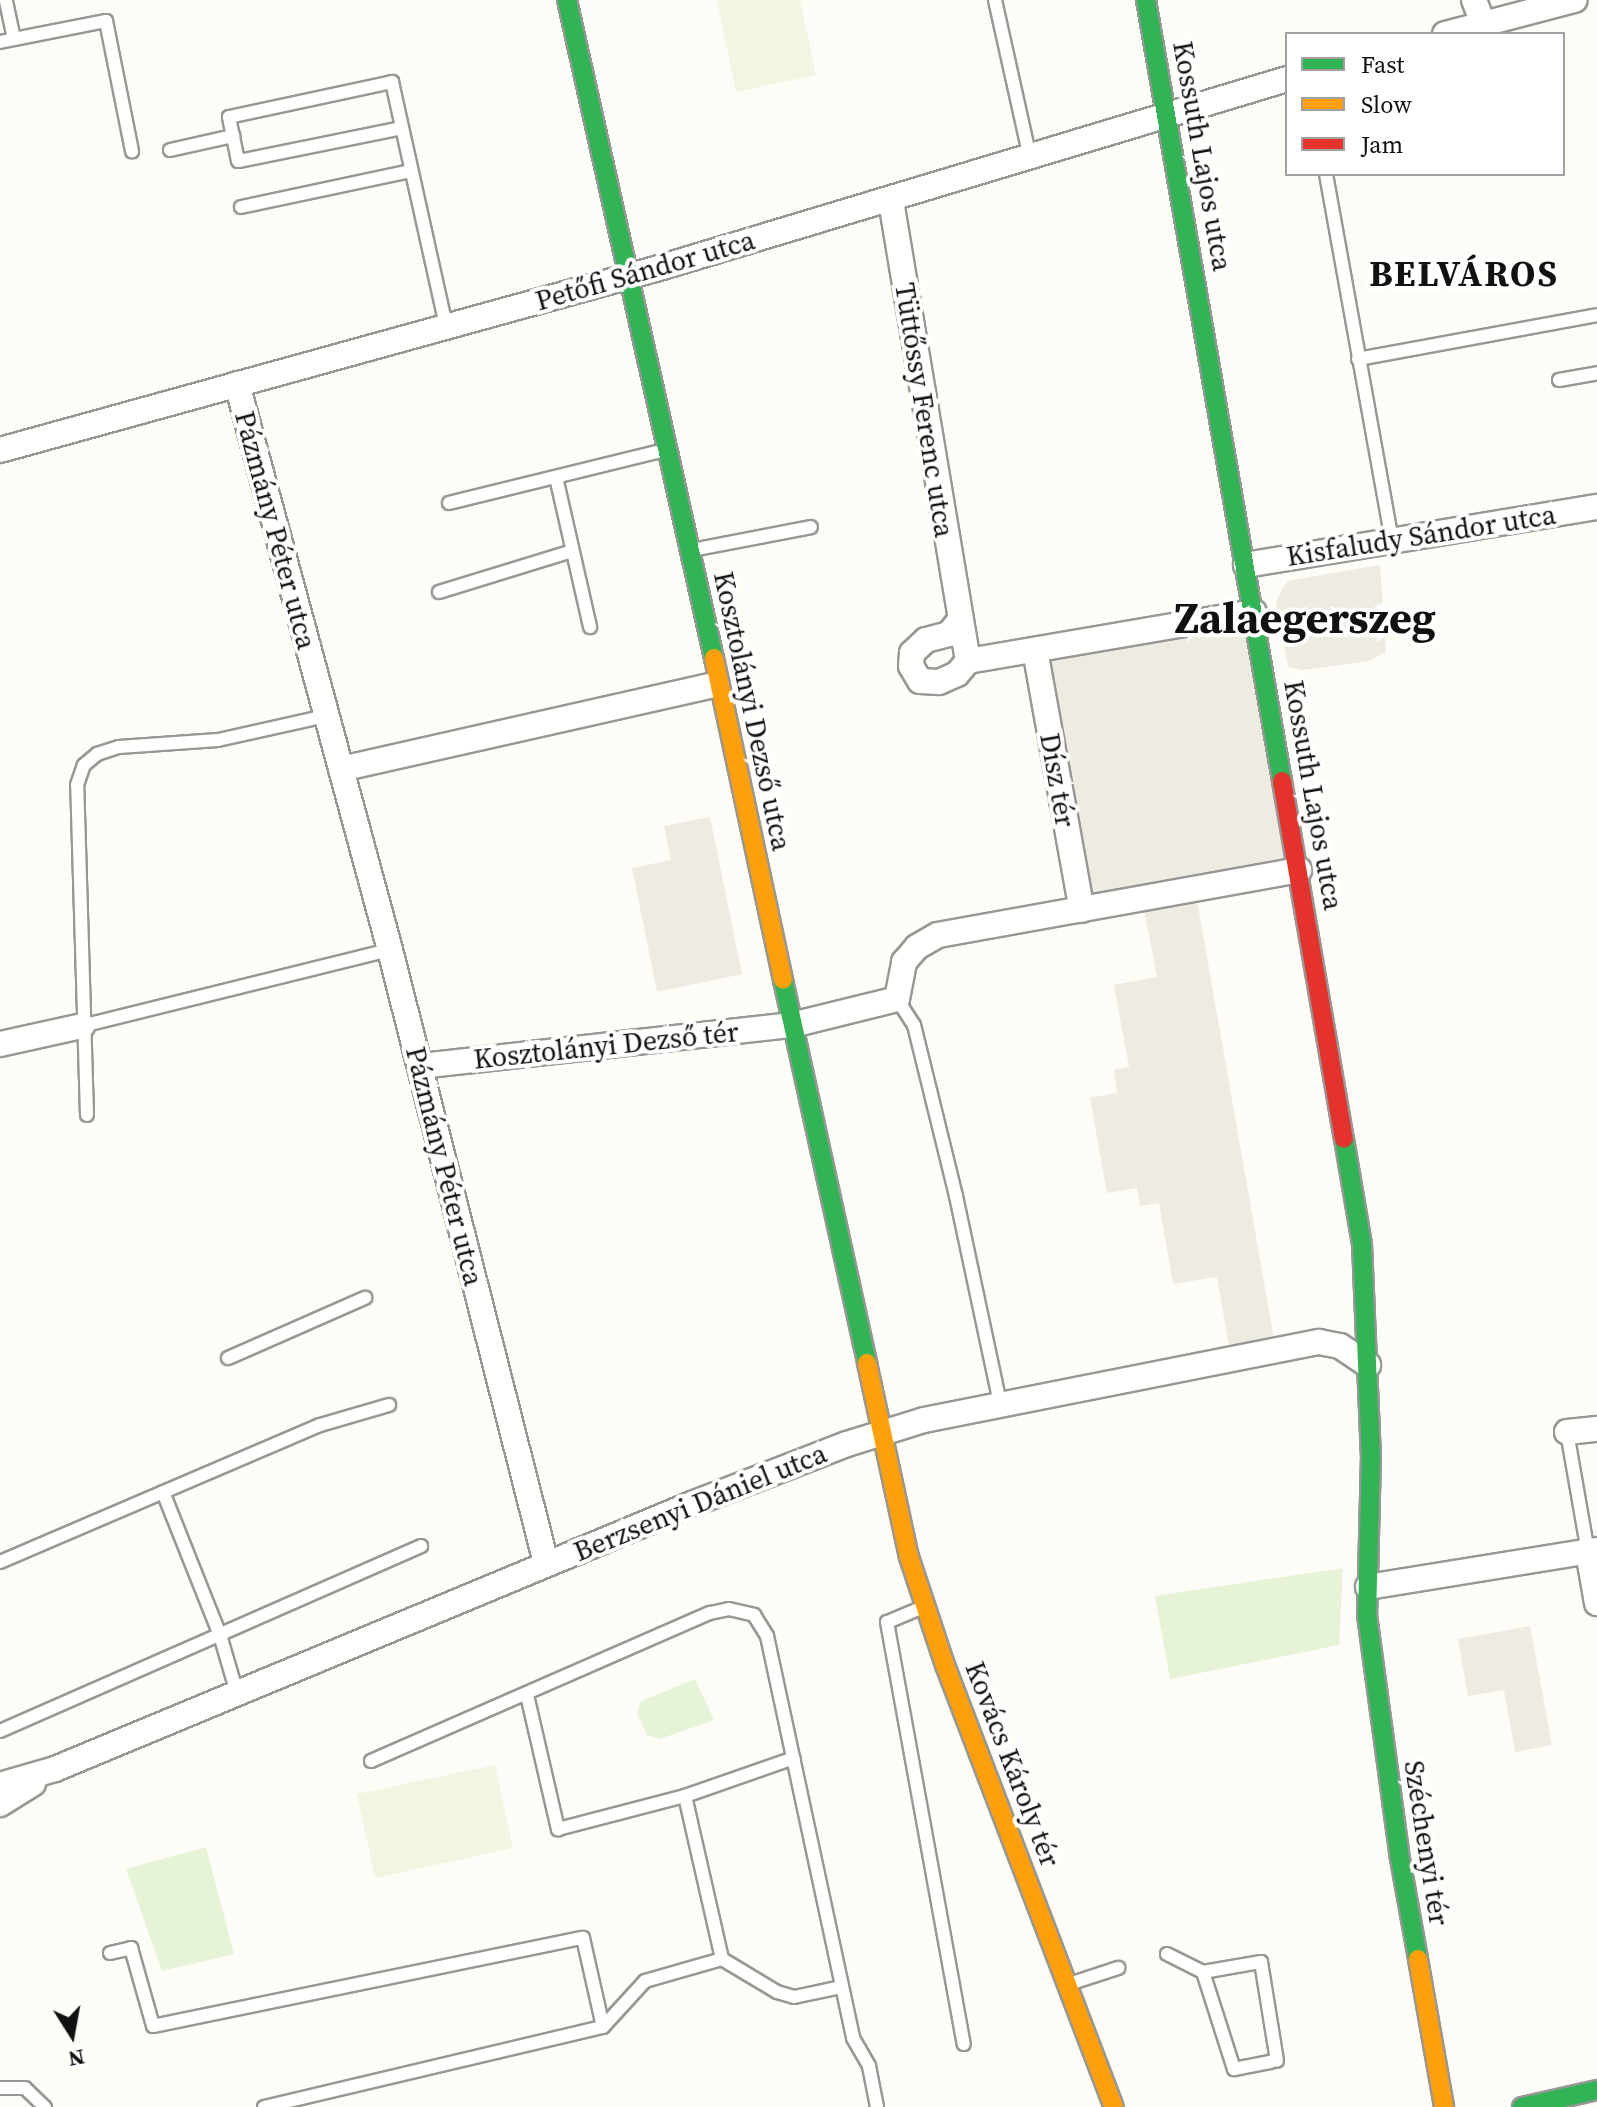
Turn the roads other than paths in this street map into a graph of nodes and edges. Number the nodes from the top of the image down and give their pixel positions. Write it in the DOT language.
graph roads {
  1 [pos="6,0"];
  2 [pos="567,0"];
  3 [pos="995,0"];
  4 [pos="1146,0"];
  5 [pos="1474,0"];
  6 [pos="1575,0"];
  7 [pos="1483,23"];
  8 [pos="1452,32"];
  9 [pos="14,39"];
  10 [pos="0,42"];
  11 [pos="1285,80"];
  12 [pos="1168,113"];
  13 [pos="402,128"];
  14 [pos="233,136"];
  15 [pos="170,150"];
  16 [pos="132,151"];
  17 [pos="1030,158"];
  18 [pos="411,171"];
  19 [pos="1326,176"];
  20 [pos="891,201"];
  21 [pos="241,207"];
  22 [pos="631,275"];
  23 [pos="1597,315"];
  24 [pos="446,326"];
  25 [pos="1358,359"];
  26 [pos="1597,373"];
  27 [pos="1559,380"];
  28 [pos="237,384"];
  29 [pos="668,449"];
  30 [pos="0,450"];
  31 [pos="556,477"];
  32 [pos="449,503"];
  33 [pos="1597,507"];
  34 [pos="811,527"];
  35 [pos="1392,540"];
  36 [pos="689,550"];
  37 [pos="572,551"];
  38 [pos="1246,565"];
  39 [pos="439,592"];
  40 [pos="1254,612"];
  41 [pos="960,620"];
  42 [pos="590,627"];
  43 [pos="1035,650"];
  44 [pos="968,661"];
  45 [pos="717,684"];
  46 [pos="326,716"];
  47 [pos="341,769"];
  48 [pos="1299,870"];
  49 [pos="1082,910"];
  50 [pos="390,950"];
  51 [pos="897,999"];
  52 [pos="792,1025"];
  53 [pos="82,1026"];
  54 [pos="0,1044"];
  55 [pos="420,1066"];
  56 [pos="87,1115"];
  57 [pos="365,1298"];
  58 [pos="228,1358"];
  59 [pos="1368,1365"];
  60 [pos="1000,1403"];
  61 [pos="389,1405"];
  62 [pos="1597,1429"];
  63 [pos="1567,1432"];
  64 [pos="880,1434"];
  65 [pos="163,1492"];
  66 [pos="421,1546"];
  67 [pos="1592,1551"];
  68 [pos="0,1562"];
  69 [pos="546,1563"];
  70 [pos="1368,1587"];
  71 [pos="1597,1603"];
  72 [pos="924,1606"];
  73 [pos="220,1635"];
  74 [pos="237,1693"];
  75 [pos="527,1695"];
  76 [pos="0,1731"];
  77 [pos="794,1758"];
  78 [pos="371,1761"];
  79 [pos="55,1769"];
  80 [pos="0,1785"];
  81 [pos="685,1796"];
  82 [pos="0,1804"];
  83 [pos="110,1953"];
  84 [pos="1167,1954"];
  85 [pos="722,1959"];
  86 [pos="1118,1968"];
  87 [pos="1203,1972"];
  88 [pos="1066,1985"];
  89 [pos="842,1987"];
  90 [pos="603,2027"];
  91 [pos="964,2044"];
  92 [pos="0,2088"];
  93 [pos="1597,2090"];
  94 [pos="45,2107"];
  95 [pos="264,2107"];
  96 [pos="877,2107"];
  97 [pos="1114,2107"];
  98 [pos="1444,2107"];
  99 [pos="1522,2107"];
  1 -- 9 [label="lane"];
  2 -- 22 [label="main road, Kosztolányi Dezső utca"];
  3 -- 17 [label="lane"];
  4 -- 12 [label="main road, Kossuth Lajos utca"];
  5 -- 7 [label="street"];
  6 -- 7 [label="street"];
  7 -- 8 [label="street"];
  9 -- 10 [label="lane"];
  9 -- 16 [label="lane"];
  11 -- 12 [label="street, Petőfi Sándor utca"];
  12 -- 17 [label="street, Petőfi Sándor utca"];
  12 -- 38 [label="main road, Kossuth Lajos utca"];
  13 -- 14 [label="lane"];
  13 -- 14 [label="lane"];
  13 -- 18 [label="lane"];
  14 -- 15 [label="lane"];
  17 -- 20 [label="street, Petőfi Sándor utca"];
  18 -- 21 [label="lane"];
  18 -- 24 [label="lane"];
  19 -- 25 [label="lane"];
  20 -- 22 [label="street, Petőfi Sándor utca"];
  20 -- 41 [label="street, Tüttőssy Ferenc utca"];
  22 -- 24 [label="street, Petőfi Sándor utca"];
  22 -- 29 [label="main road, Kosztolányi Dezső utca"];
  23 -- 25 [label="lane"];
  24 -- 28 [label="street, Petőfi Sándor utca"];
  25 -- 35 [label="lane"];
  26 -- 27 [label="lane"];
  28 -- 30 [label="street, Petőfi Sándor utca"];
  28 -- 46 [label="street, Pázmány Péter utca"];
  29 -- 31 [label="lane"];
  29 -- 36 [label="main road, Kosztolányi Dezső utca"];
  31 -- 32 [label="lane"];
  31 -- 37 [label="lane"];
  33 -- 35 [label="street, Kisfaludy Sándor utca"];
  34 -- 36 [label="lane"];
  35 -- 38 [label="street, Kisfaludy Sándor utca"];
  36 -- 45 [label="main road, Kosztolányi Dezső utca"];
  37 -- 39 [label="lane"];
  37 -- 42 [label="lane"];
  38 -- 40 [label="main road, Kossuth Lajos utca"];
  40 -- 43 [label="street"];
  40 -- 48 [label="main road, Kossuth Lajos utca"];
  41 -- 44 [label="street, Tüttőssy Ferenc utca"];
  41 -- 44 [label="street"];
  43 -- 44 [label="street"];
  43 -- 49 [label="street, Dísz tér"];
  45 -- 47 [label="street"];
  45 -- 52 [label="main road, Kosztolányi Dezső utca"];
  46 -- 47 [label="street, Pázmány Péter utca"];
  46 -- 53 [label="lane"];
  47 -- 50 [label="street, Pázmány Péter utca"];
  48 -- 49 [label="street"];
  48 -- 59 [label="main road, Kossuth Lajos utca"];
  49 -- 51 [label="street"];
  50 -- 53 [label="lane"];
  50 -- 55 [label="street, Pázmány Péter utca"];
  51 -- 52 [label="street, Kosztolányi Dezső tér"];
  51 -- 60 [label="lane"];
  52 -- 55 [label="street, Kosztolányi Dezső tér"];
  52 -- 64 [label="main road, Kosztolányi Dezső utca"];
  53 -- 54 [label="street"];
  53 -- 56 [label="lane"];
  55 -- 69 [label="street, Pázmány Péter utca"];
  57 -- 58 [label="lane"];
  59 -- 60 [label="street, Berzsenyi Dániel utca"];
  59 -- 70 [label="main road, Kossuth Lajos utca"];
  60 -- 64 [label="street, Berzsenyi Dániel utca"];
  61 -- 65 [label="lane"];
  62 -- 63 [label="street"];
  63 -- 67 [label="lane"];
  64 -- 69 [label="street, Berzsenyi Dániel utca"];
  64 -- 72 [label="main road, Kovács Károly tér"];
  65 -- 68 [label="lane"];
  65 -- 73 [label="lane"];
  66 -- 73 [label="lane"];
  67 -- 70 [label="street"];
  67 -- 71 [label="street"];
  69 -- 74 [label="street, Berzsenyi Dániel utca"];
  70 -- 98 [label="main road, Széchenyi tér"];
  72 -- 88 [label="main road, Kovács Károly tér"];
  72 -- 91 [label="lane"];
  73 -- 74 [label="lane"];
  73 -- 76 [label="lane"];
  74 -- 79 [label="street, Berzsenyi Dániel utca"];
  75 -- 77 [label="lane"];
  75 -- 78 [label="lane"];
  75 -- 81 [label="lane"];
  77 -- 81 [label="lane"];
  77 -- 89 [label="lane"];
  79 -- 80 [label="street, Berzsenyi Dániel utca"];
  79 -- 82 [label="street, Berzsenyi Dániel utca"];
  81 -- 85 [label="lane"];
  83 -- 90 [label="lane"];
  84 -- 87 [label="lane"];
  85 -- 89 [label="lane"];
  85 -- 90 [label="lane"];
  86 -- 88 [label="lane"];
  87 -- 87 [label="lane"];
  88 -- 97 [label="main road, Kovács Károly tér"];
  89 -- 96 [label="lane"];
  90 -- 95 [label="lane"];
  92 -- 94 [label="lane"];
  93 -- 99 [label="main road"];
}
